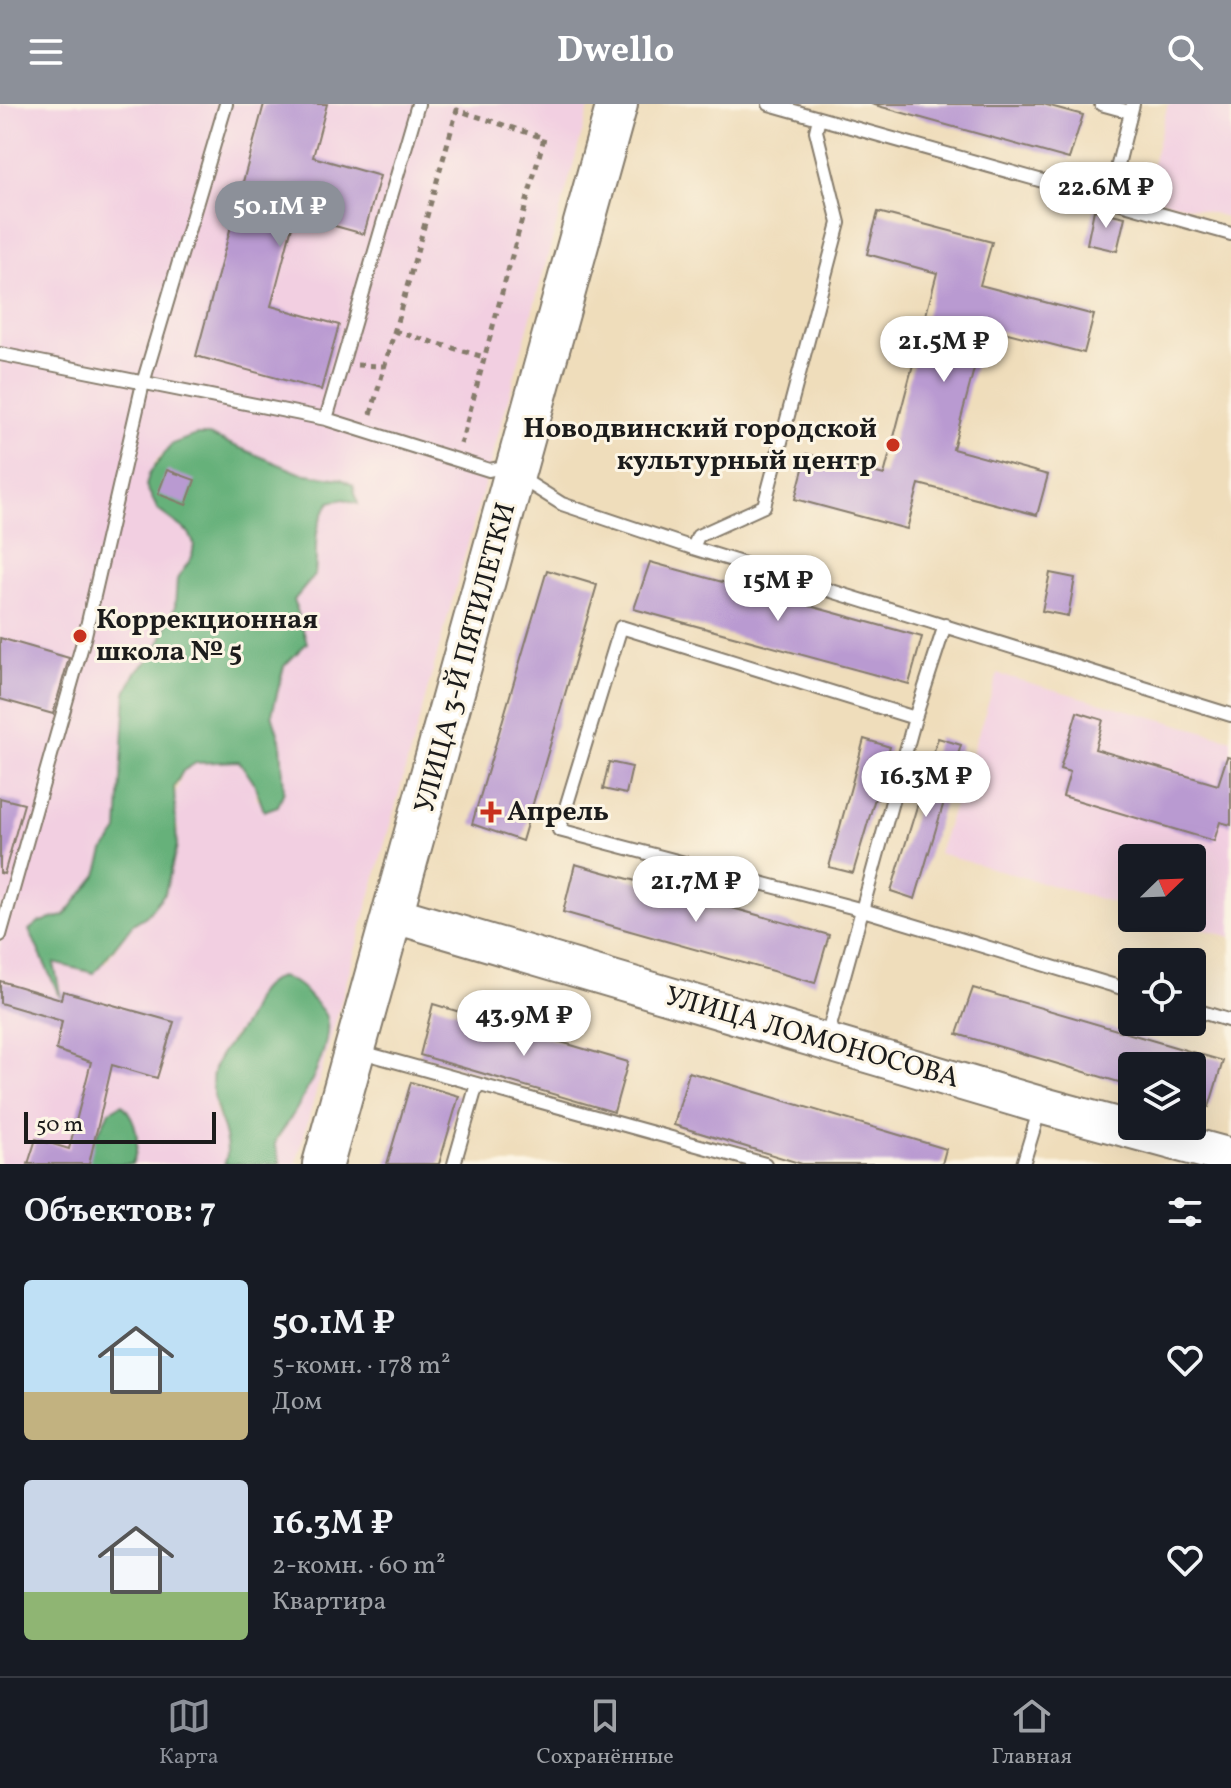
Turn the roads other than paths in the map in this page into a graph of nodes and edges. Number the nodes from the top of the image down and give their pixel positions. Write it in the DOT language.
graph roads {
  1 [pos="226,104"];
  2 [pos="418,104"];
  3 [pos="617,104"];
  4 [pos="769,104"];
  5 [pos="1101,104"];
  6 [pos="1132,108"];
  7 [pos="819,118"];
  8 [pos="1109,201"];
  9 [pos="1231,234"];
  10 [pos="0,354"];
  11 [pos="143,383"];
  12 [pos="326,419"];
  13 [pos="518,469"];
  14 [pos="693,548"];
  15 [pos="945,625"];
  16 [pos="1231,715"];
  17 [pos="915,718"];
  18 [pos="863,910"];
  19 [pos="395,915"];
  20 [pos="0,935"];
  21 [pos="1118,987"];
  22 [pos="1206,1013"];
  23 [pos="1231,1021"];
  24 [pos="826,1041"];
  25 [pos="355,1050"];
  26 [pos="477,1084"];
  27 [pos="1040,1105"];
  28 [pos="1231,1157"];
  29 [pos="323,1164"];
  30 [pos="454,1164"];
  31 [pos="765,1164"];
  32 [pos="1023,1164"];
  1 -- 11 [label="lane"];
  2 -- 12 [label="lane"];
  3 -- 13 [label="main road, УЛИЦА 3-Й ПЯТИЛЕТКИ"];
  4 -- 7 [label="lane"];
  5 -- 6 [label="lane"];
  6 -- 8 [label="lane"];
  7 -- 8 [label="lane"];
  7 -- 14 [label="lane"];
  8 -- 9 [label="lane"];
  10 -- 11 [label="lane"];
  11 -- 12 [label="lane"];
  11 -- 20 [label="lane"];
  12 -- 13 [label="lane"];
  13 -- 14 [label="lane"];
  13 -- 19 [label="main road, УЛИЦА 3-Й ПЯТИЛЕТКИ"];
  14 -- 15 [label="lane"];
  15 -- 16 [label="lane"];
  15 -- 17 [label="lane"];
  17 -- 18 [label="lane"];
  17 -- 18 [label="lane"];
  18 -- 21 [label="lane"];
  18 -- 24 [label="lane"];
  19 -- 24 [label="street, УЛИЦА ЛОМОНОСОВА"];
  19 -- 25 [label="main road, УЛИЦА 3-Й ПЯТИЛЕТКИ"];
  22 -- 23 [label="lane"];
  24 -- 27 [label="street, УЛИЦА ЛОМОНОСОВА"];
  25 -- 26 [label="lane"];
  25 -- 29 [label="main road, УЛИЦА 3-Й ПЯТИЛЕТКИ"];
  26 -- 30 [label="lane"];
  26 -- 31 [label="lane"];
  27 -- 28 [label="street, УЛИЦА ЛОМОНОСОВА"];
  27 -- 32 [label="lane"];
}
